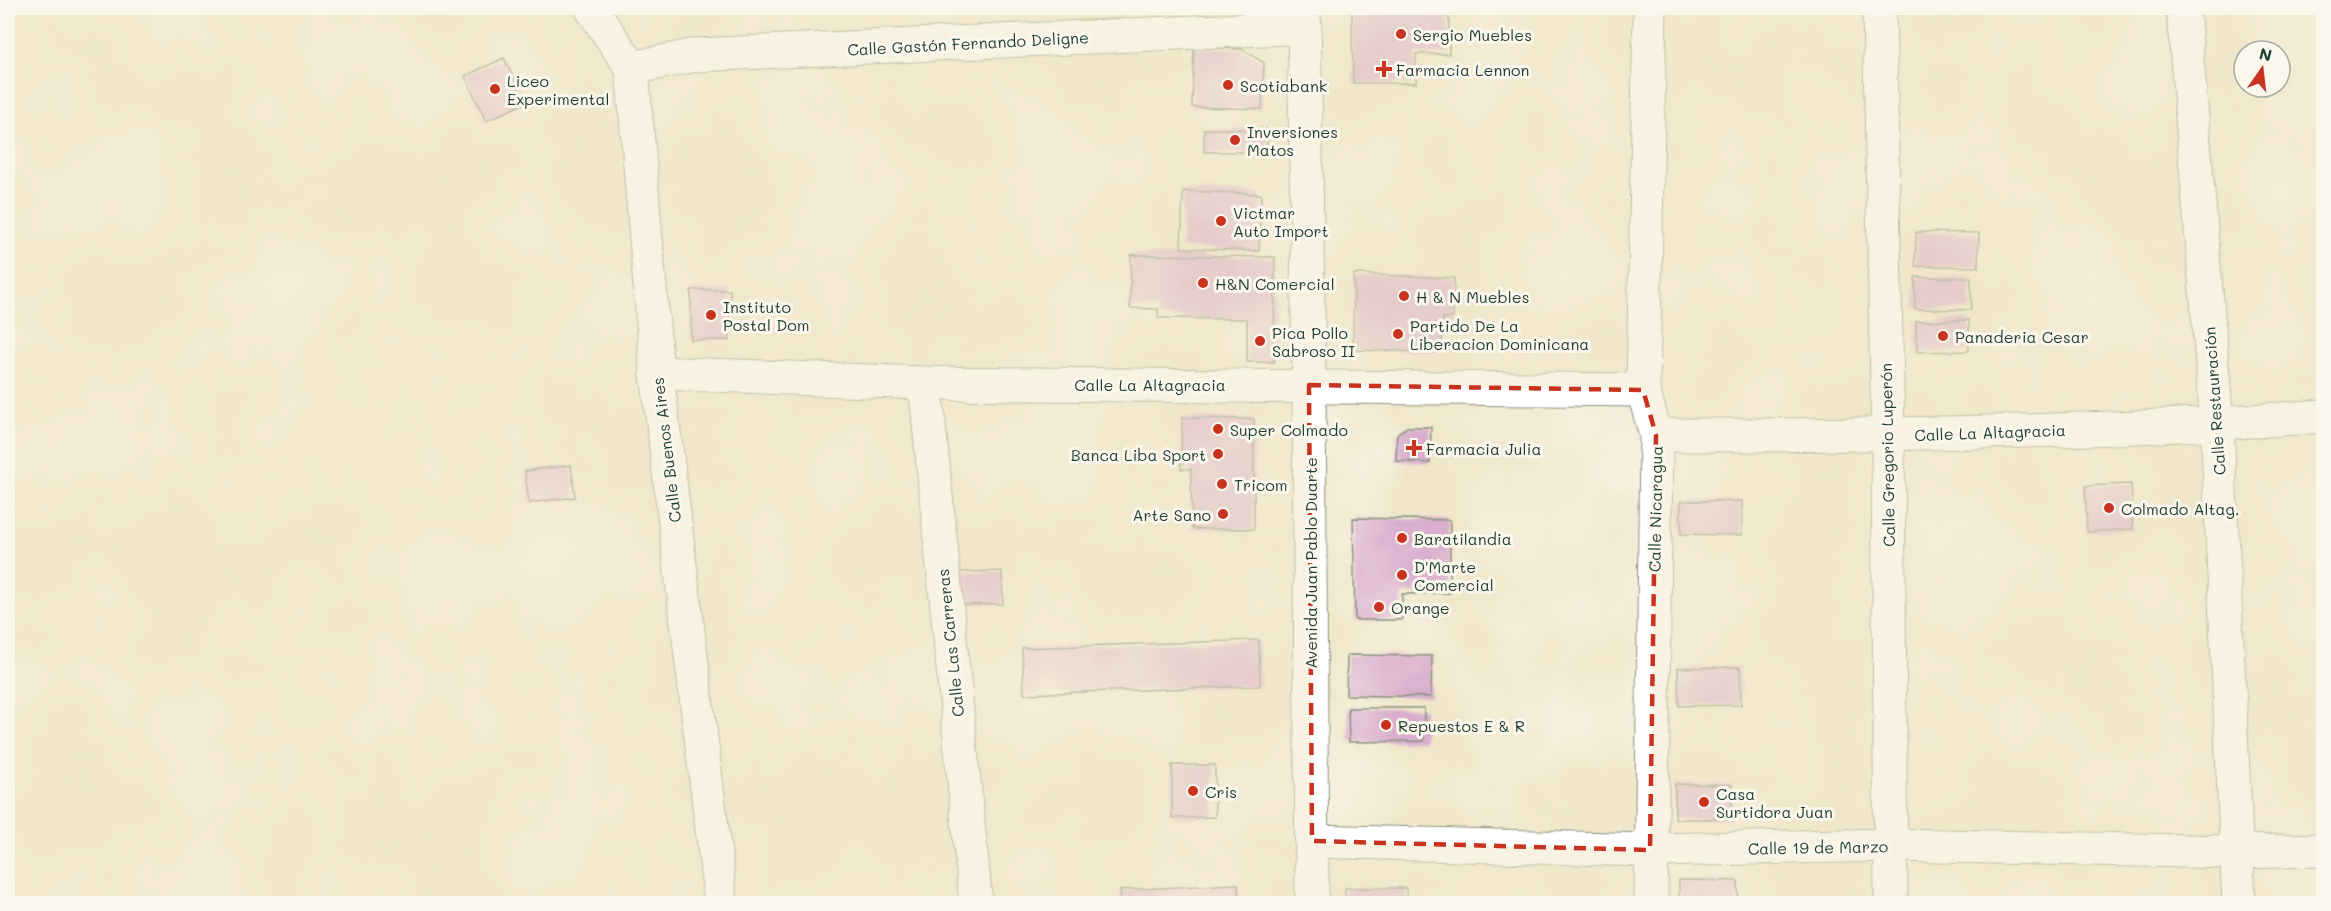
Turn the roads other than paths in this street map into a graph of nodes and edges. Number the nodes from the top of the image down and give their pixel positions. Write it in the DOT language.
graph roads {
  1 [pos="591,8"];
  2 [pos="1650,8"];
  3 [pos="1879,8"];
  4 [pos="2183,8"];
  5 [pos="1304,17"];
  6 [pos="632,68"];
  7 [pos="657,372"];
  8 [pos="925,383"];
  9 [pos="1309,385"];
  10 [pos="1643,390"];
  11 [pos="2324,416"];
  12 [pos="2217,424"];
  13 [pos="1656,435"];
  14 [pos="1888,435"];
  15 [pos="1312,841"];
  16 [pos="1890,845"];
  17 [pos="1650,850"];
  18 [pos="2324,850"];
  19 [pos="2235,852"];
  20 [pos="721,903"];
  21 [pos="976,903"];
  22 [pos="1312,903"];
  23 [pos="1651,903"];
  24 [pos="1891,903"];
  25 [pos="2239,903"];
  1 -- 6 [label="street, Calle Buenos Aires"];
  2 -- 10 [label="street, Calle Nicaragua"];
  3 -- 14 [label="street, Calle Gregorio Luperón"];
  4 -- 12 [label="street, Calle Restauración"];
  5 -- 6 [label="street, Calle Gastón Fernando Deligne"];
  5 -- 9 [label="street, Avenida Juan Pablo Duarte"];
  6 -- 7 [label="street, Calle Buenos Aires"];
  7 -- 8 [label="street, Calle La Altagracia"];
  7 -- 20 [label="street, Calle Buenos Aires"];
  8 -- 9 [label="street, Calle La Altagracia"];
  8 -- 21 [label="street, Calle Las Carreras"];
  9 -- 10 [label="street, Calle La Altagracia"];
  9 -- 15 [label="street, Avenida Juan Pablo Duarte"];
  10 -- 13 [label="street, Calle Nicaragua"];
  11 -- 12 [label="street, Calle La Altagracia"];
  12 -- 14 [label="street, Calle La Altagracia"];
  12 -- 19 [label="street, Calle Restauración"];
  13 -- 14 [label="street, Calle La Altagracia"];
  13 -- 17 [label="street, Calle Nicaragua"];
  14 -- 16 [label="street, Calle Gregorio Luperón"];
  15 -- 17 [label="street, Calle 19 de Marzo"];
  15 -- 22 [label="street, Avenida Juan Pablo Duarte"];
  16 -- 17 [label="street, Calle 19 de Marzo"];
  16 -- 19 [label="street, Calle 19 de Marzo"];
  16 -- 24 [label="street, Calle Gregorio Luperón"];
  17 -- 23 [label="street, Calle Nicaragua"];
  18 -- 19 [label="street, Calle 19 de Marzo"];
  19 -- 25 [label="street, Calle Restauración"];
}
